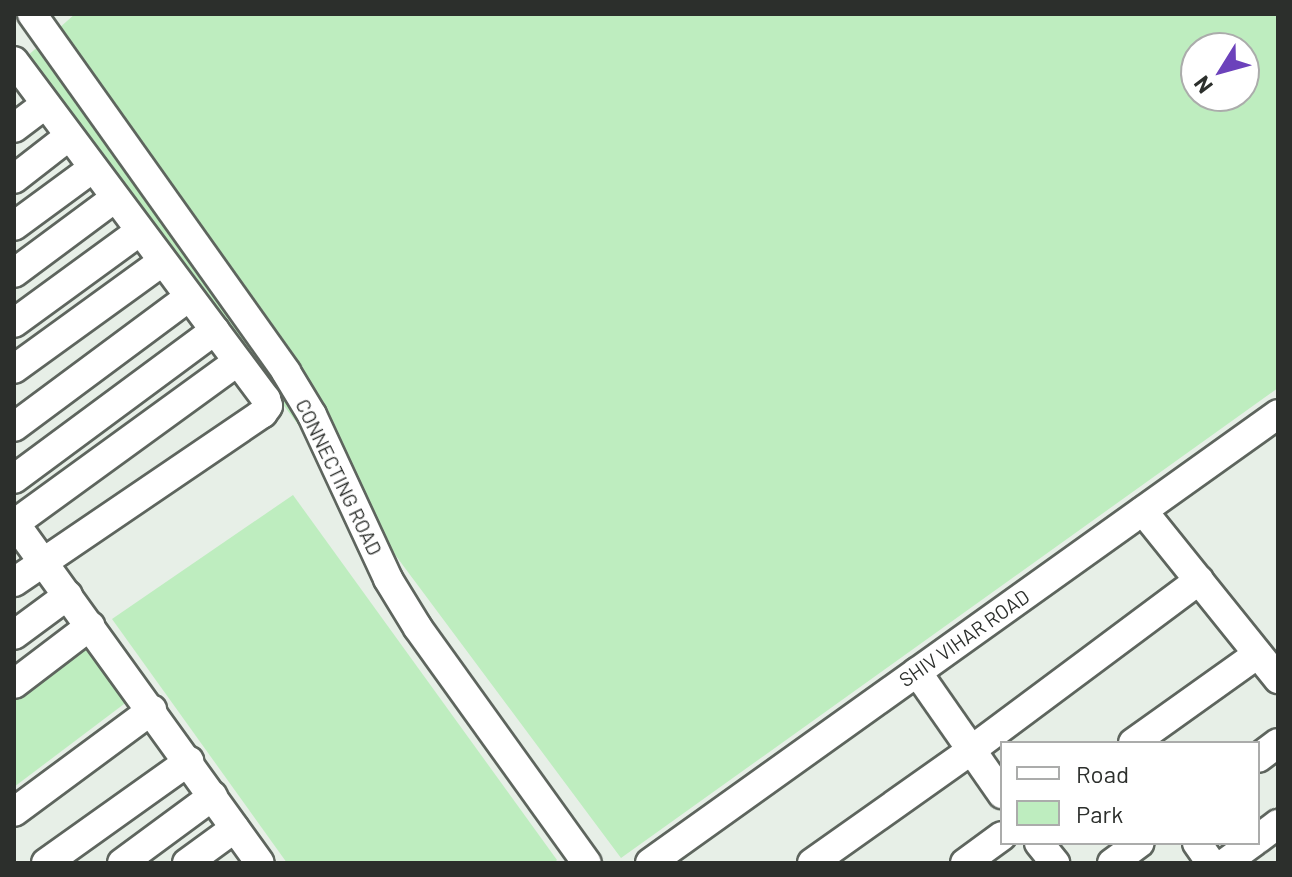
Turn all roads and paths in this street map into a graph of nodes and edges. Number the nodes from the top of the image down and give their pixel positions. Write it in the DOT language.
graph roads {
  1 [pos="32,14"];
  2 [pos="16,67"];
  3 [pos="45,105"];
  4 [pos="14,128"];
  5 [pos="68,137"];
  6 [pos="93,168"];
  7 [pos="14,179"];
  8 [pos="115,198"];
  9 [pos="14,226"];
  10 [pos="139,232"];
  11 [pos="162,262"];
  12 [pos="14,273"];
  13 [pos="188,298"];
  14 [pos="14,323"];
  15 [pos="215,330"];
  16 [pos="237,362"];
  17 [pos="14,369"];
  18 [pos="1278,414"];
  19 [pos="14,427"];
  20 [pos="14,479"];
  21 [pos="1143,511"];
  22 [pos="14,523"];
  23 [pos="43,562"];
  24 [pos="1199,580"];
  25 [pos="14,582"];
  26 [pos="68,595"];
  27 [pos="90,626"];
  28 [pos="14,635"];
  29 [pos="1258,654"];
  30 [pos="917,672"];
  31 [pos="1278,679"];
  32 [pos="14,684"];
  33 [pos="152,710"];
  34 [pos="1136,741"];
  35 [pos="1278,743"];
  36 [pos="970,751"];
  37 [pos="1260,756"];
  38 [pos="189,761"];
  39 [pos="1000,791"];
  40 [pos="213,796"];
  41 [pos="14,812"];
  42 [pos="1278,824"];
  43 [pos="235,828"];
  44 [pos="1000,837"];
  45 [pos="1260,838"];
  46 [pos="1041,845"];
  47 [pos="1137,845"];
  48 [pos="1198,845"];
  49 [pos="1250,845"];
  50 [pos="254,861"];
  51 [pos="46,863"];
  52 [pos="122,863"];
  53 [pos="187,863"];
  54 [pos="587,863"];
  55 [pos="650,863"];
  56 [pos="812,863"];
  57 [pos="965,863"];
  58 [pos="1055,863"];
  59 [pos="1112,863"];
  60 [pos="1211,863"];
  61 [pos="1225,863"];
  1 -- 54 [label="street, CONNECTING ROAD"];
  2 -- 3 [label="street"];
  3 -- 4 [label="street"];
  3 -- 5 [label="street"];
  5 -- 6 [label="street"];
  5 -- 7 [label="street"];
  6 -- 8 [label="street"];
  6 -- 9 [label="street"];
  8 -- 10 [label="street"];
  8 -- 12 [label="street"];
  10 -- 11 [label="street"];
  10 -- 14 [label="street"];
  11 -- 13 [label="street"];
  11 -- 17 [label="street"];
  13 -- 15 [label="street"];
  13 -- 19 [label="street"];
  15 -- 16 [label="street"];
  15 -- 20 [label="street"];
  16 -- 22 [label="street"];
  16 -- 23 [label="street"];
  18 -- 21 [label="street, SHIV VIHAR ROAD"];
  21 -- 24 [label="street"];
  21 -- 30 [label="street, SHIV VIHAR ROAD"];
  22 -- 23 [label="street"];
  23 -- 25 [label="street"];
  23 -- 26 [label="street"];
  24 -- 29 [label="street"];
  24 -- 36 [label="street"];
  26 -- 27 [label="street"];
  26 -- 28 [label="street"];
  27 -- 32 [label="street"];
  27 -- 33 [label="street"];
  29 -- 31 [label="street"];
  29 -- 34 [label="street"];
  30 -- 36 [label="street"];
  30 -- 55 [label="street, SHIV VIHAR ROAD"];
  33 -- 38 [label="street"];
  33 -- 41 [label="street"];
  35 -- 37 [label="street"];
  36 -- 39 [label="street"];
  36 -- 56 [label="street"];
  38 -- 40 [label="street"];
  38 -- 51 [label="street"];
  40 -- 43 [label="street"];
  40 -- 52 [label="street"];
  42 -- 45 [label="street"];
  43 -- 50 [label="street"];
  43 -- 53 [label="street"];
  44 -- 57 [label="street"];
  46 -- 58 [label="street"];
  47 -- 59 [label="street"];
  48 -- 60 [label="street"];
  49 -- 61 [label="street"];
}
